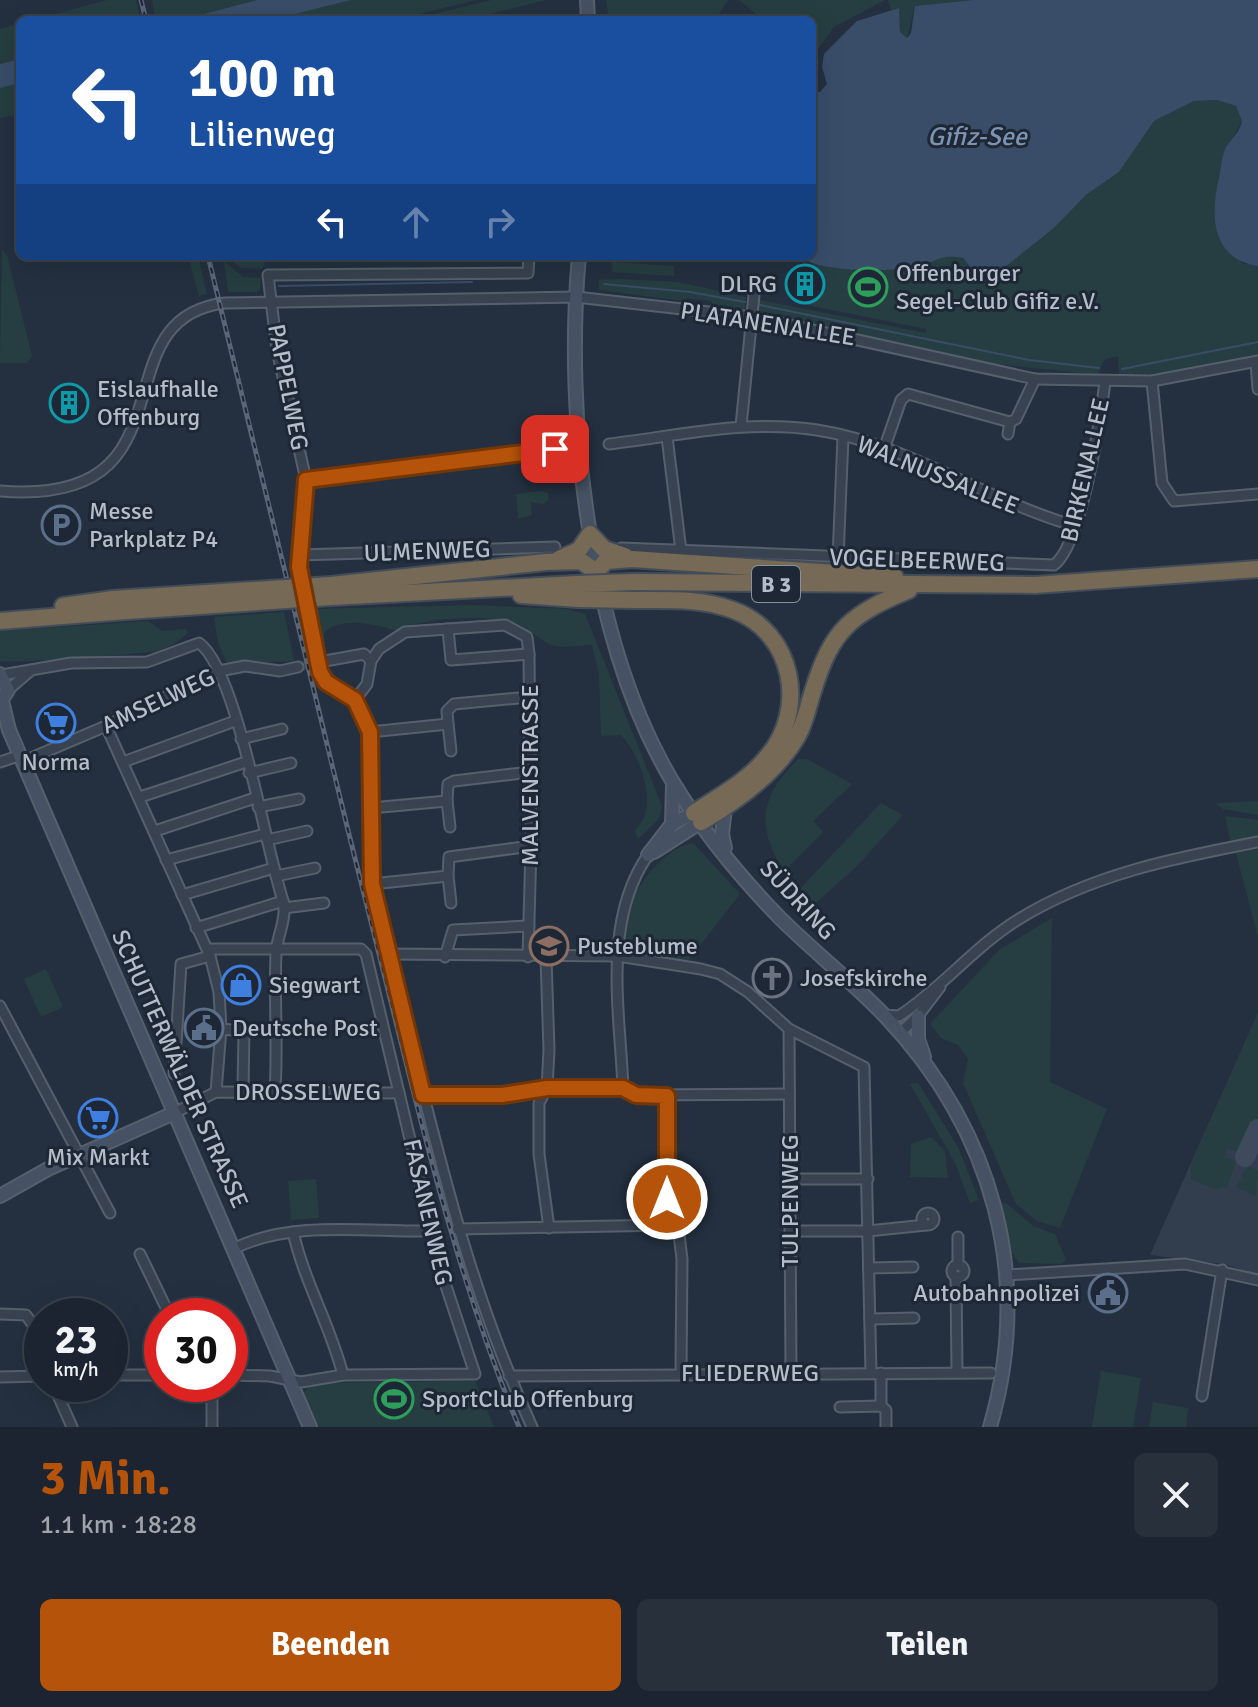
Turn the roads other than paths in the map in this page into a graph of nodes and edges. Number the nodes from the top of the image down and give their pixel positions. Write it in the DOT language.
graph roads {
  1 [pos="529,260"];
  2 [pos="579,260"];
  3 [pos="754,295"];
  4 [pos="576,297"];
  5 [pos="272,301"];
  6 [pos="753,317"];
  7 [pos="1257,362"];
  8 [pos="1035,379"];
  9 [pos="1152,381"];
  10 [pos="1105,382"];
  11 [pos="1258,389"];
  12 [pos="1010,422"];
  13 [pos="741,426"];
  14 [pos="1008,434"];
  15 [pos="667,437"];
  16 [pos="843,437"];
  17 [pos="609,444"];
  18 [pos="555,449"];
  19 [pos="884,449"];
  20 [pos="306,480"];
  21 [pos="0,491"];
  22 [pos="1258,494"];
  23 [pos="1075,526"];
  24 [pos="590,534"];
  25 [pos="555,547"];
  26 [pos="681,551"];
  27 [pos="627,554"];
  28 [pos="300,555"];
  29 [pos="1065,557"];
  30 [pos="838,558"];
  31 [pos="546,562"];
  32 [pos="1258,569"];
  33 [pos="596,572"];
  34 [pos="919,586"];
  35 [pos="939,586"];
  36 [pos="331,591"];
  37 [pos="578,592"];
  38 [pos="0,621"];
  39 [pos="448,629"];
  40 [pos="529,654"];
  41 [pos="325,661"];
  42 [pos="371,661"];
  43 [pos="298,667"];
  44 [pos="32,669"];
  45 [pos="219,671"];
  46 [pos="1,675"];
  47 [pos="4,697"];
  48 [pos="530,697"];
  49 [pos="355,700"];
  50 [pos="0,719"];
  51 [pos="235,721"];
  52 [pos="448,724"];
  53 [pos="106,726"];
  54 [pos="282,729"];
  55 [pos="9,730"];
  56 [pos="370,732"];
  57 [pos="241,739"];
  58 [pos="451,751"];
  59 [pos="22,758"];
  60 [pos="0,762"];
  61 [pos="123,762"];
  62 [pos="246,762"];
  63 [pos="291,763"];
  64 [pos="530,772"];
  65 [pos="249,773"];
  66 [pos="673,783"];
  67 [pos="140,797"];
  68 [pos="299,799"];
  69 [pos="447,801"];
  70 [pos="256,803"];
  71 [pos="371,808"];
  72 [pos="725,808"];
  73 [pos="698,817"];
  74 [pos="672,824"];
  75 [pos="450,827"];
  76 [pos="155,831"];
  77 [pos="307,831"];
  78 [pos="266,837"];
  79 [pos="1258,842"];
  80 [pos="531,846"];
  81 [pos="648,855"];
  82 [pos="727,855"];
  83 [pos="166,860"];
  84 [pos="315,868"];
  85 [pos="275,872"];
  86 [pos="448,876"];
  87 [pos="372,884"];
  88 [pos="182,895"];
  89 [pos="324,903"];
  90 [pos="451,903"];
  91 [pos="284,904"];
  92 [pos="529,926"];
  93 [pos="196,928"];
  94 [pos="276,949"];
  95 [pos="208,953"];
  96 [pos="388,954"];
  97 [pos="618,956"];
  98 [pos="445,957"];
  99 [pos="528,957"];
  100 [pos="546,958"];
  101 [pos="950,975"];
  102 [pos="0,1006"];
  103 [pos="884,1015"];
  104 [pos="918,1016"];
  105 [pos="221,1029"];
  106 [pos="789,1029"];
  107 [pos="900,1033"];
  108 [pos="927,1068"];
  109 [pos="174,1074"];
  110 [pos="547,1088"];
  111 [pos="623,1088"];
  112 [pos="243,1090"];
  113 [pos="275,1091"];
  114 [pos="216,1092"];
  115 [pos="399,1093"];
  116 [pos="789,1094"];
  117 [pos="423,1095"];
  118 [pos="667,1096"];
  119 [pos="174,1113"];
  120 [pos="82,1154"];
  121 [pos="790,1179"];
  122 [pos="868,1179"];
  123 [pos="0,1196"];
  124 [pos="110,1213"];
  125 [pos="668,1225"];
  126 [pos="926,1225"];
  127 [pos="549,1228"];
  128 [pos="457,1229"];
  129 [pos="431,1231"];
  130 [pos="790,1231"];
  131 [pos="868,1231"];
  132 [pos="293,1232"];
  133 [pos="958,1237"];
  134 [pos="235,1248"];
  135 [pos="140,1254"];
  136 [pos="913,1267"];
  137 [pos="869,1268"];
  138 [pos="1222,1270"];
  139 [pos="1007,1275"];
  140 [pos="1258,1280"];
  141 [pos="161,1298"];
  142 [pos="0,1314"];
  143 [pos="24,1315"];
  144 [pos="914,1318"];
  145 [pos="870,1319"];
  146 [pos="957,1372"];
  147 [pos="681,1373"];
  148 [pos="876,1373"];
  149 [pos="991,1373"];
  150 [pos="791,1374"];
  151 [pos="248,1375"];
  152 [pos="343,1375"];
  153 [pos="24,1376"];
  154 [pos="509,1376"];
  155 [pos="0,1377"];
  156 [pos="291,1381"];
  157 [pos="1202,1396"];
  158 [pos="61,1402"];
  159 [pos="212,1402"];
  160 [pos="881,1406"];
  161 [pos="840,1407"];
  162 [pos="72,1427"];
  163 [pos="212,1427"];
  164 [pos="310,1427"];
  165 [pos="532,1427"];
  166 [pos="886,1427"];
  167 [pos="990,1427"];
  1 -- 5 [label="street"];
  2 -- 4 [label="street"];
  3 -- 6 [label="street"];
  4 -- 5 [label="street, PLATANENALLEE"];
  4 -- 6 [label="street, PLATANENALLEE"];
  4 -- 24 [label="street, SÜDRING"];
  5 -- 20 [label="street, PAPPELWEG"];
  5 -- 21 [label="street, PLATANENALLEE"];
  6 -- 8 [label="street, PLATANENALLEE"];
  6 -- 13 [label="street"];
  7 -- 9 [label="street, PLATANENALLEE"];
  7 -- 11 [label="street"];
  8 -- 10 [label="street, PLATANENALLEE"];
  8 -- 12 [label="street"];
  9 -- 10 [label="street, PLATANENALLEE"];
  9 -- 22 [label="street"];
  10 -- 23 [label="street, BIRKENALLEE"];
  12 -- 14 [label="street"];
  12 -- 19 [label="street"];
  13 -- 15 [label="street, WALNUSSALLEE"];
  13 -- 16 [label="street, WALNUSSALLEE"];
  15 -- 17 [label="street, WALNUSSALLEE"];
  15 -- 26 [label="street"];
  16 -- 19 [label="street, WALNUSSALLEE"];
  16 -- 30 [label="street"];
  18 -- 20 [label="street"];
  19 -- 23 [label="street, WALNUSSALLEE"];
  20 -- 28 [label="street, PAPPELWEG"];
  23 -- 29 [label="street, BIRKENALLEE"];
  24 -- 27 [label="highway"];
  24 -- 31 [label="highway"];
  24 -- 33 [label="street, SÜDRING"];
  25 -- 28 [label="street, ULMENWEG"];
  26 -- 27 [label="street, VOGELBEERWEG"];
  26 -- 30 [label="street, VOGELBEERWEG"];
  27 -- 33 [label="highway"];
  27 -- 35 [label="highway"];
  28 -- 49 [label="street, PAPPELWEG"];
  29 -- 30 [label="street, VOGELBEERWEG"];
  31 -- 33 [label="highway"];
  31 -- 36 [label="highway"];
  32 -- 35 [label="highway, B 3"];
  33 -- 66 [label="street, SÜDRING"];
  34 -- 35 [label="highway, B 3"];
  34 -- 37 [label="highway, B 3, bridge"];
  34 -- 72 [label="highway"];
  36 -- 37 [label="highway, B 3"];
  36 -- 38 [label="highway, bridge"];
  37 -- 73 [label="highway, bridge"];
  39 -- 40 [label="street"];
  39 -- 40 [label="street, MALVENSTRASSE"];
  39 -- 42 [label="street"];
  40 -- 48 [label="street, MALVENSTRASSE"];
  41 -- 42 [label="street"];
  42 -- 49 [label="street"];
  43 -- 45 [label="street, AMSELWEG"];
  44 -- 45 [label="street"];
  44 -- 46 [label="street"];
  44 -- 47 [label="street"];
  45 -- 51 [label="street"];
  45 -- 53 [label="street, AMSELWEG"];
  46 -- 47 [label="street, SCHUTTERWÄLDER STRASSE"];
  47 -- 55 [label="street, SCHUTTERWÄLDER STRASSE"];
  48 -- 52 [label="street"];
  48 -- 64 [label="street, MALVENSTRASSE"];
  49 -- 56 [label="street"];
  50 -- 55 [label="street, SCHUTTERWÄLDER STRASSE"];
  51 -- 57 [label="street"];
  51 -- 61 [label="street"];
  52 -- 56 [label="street"];
  52 -- 58 [label="street"];
  53 -- 59 [label="street, AMSELWEG"];
  53 -- 61 [label="street"];
  54 -- 57 [label="street"];
  55 -- 59 [label="street, SCHUTTERWÄLDER STRASSE"];
  56 -- 71 [label="street"];
  57 -- 62 [label="street"];
  59 -- 60 [label="street, AMSELWEG"];
  59 -- 119 [label="street, SCHUTTERWÄLDER STRASSE"];
  61 -- 67 [label="street"];
  62 -- 65 [label="street"];
  62 -- 67 [label="street"];
  63 -- 65 [label="street"];
  64 -- 69 [label="street"];
  64 -- 80 [label="street, MALVENSTRASSE"];
  65 -- 70 [label="street"];
  66 -- 73 [label="street, SÜDRING"];
  66 -- 74 [label="street"];
  67 -- 76 [label="street"];
  68 -- 70 [label="street"];
  69 -- 71 [label="street"];
  69 -- 75 [label="street"];
  70 -- 76 [label="street"];
  70 -- 78 [label="street"];
  71 -- 87 [label="street"];
  72 -- 73 [label="highway"];
  72 -- 82 [label="street"];
  73 -- 74 [label="street"];
  73 -- 81 [label="street"];
  73 -- 82 [label="street, SÜDRING"];
  74 -- 81 [label="street"];
  76 -- 83 [label="street"];
  77 -- 78 [label="street"];
  78 -- 83 [label="street"];
  78 -- 85 [label="street"];
  79 -- 101 [label="street"];
  80 -- 86 [label="street"];
  80 -- 92 [label="street, MALVENSTRASSE"];
  81 -- 97 [label="street"];
  82 -- 103 [label="street, SÜDRING"];
  83 -- 88 [label="street"];
  84 -- 85 [label="street"];
  85 -- 88 [label="street"];
  85 -- 91 [label="street"];
  86 -- 87 [label="street"];
  86 -- 90 [label="street"];
  87 -- 96 [label="street"];
  88 -- 93 [label="street"];
  89 -- 91 [label="street"];
  91 -- 93 [label="street"];
  91 -- 94 [label="street"];
  92 -- 98 [label="street"];
  92 -- 99 [label="street, MALVENSTRASSE"];
  93 -- 95 [label="street"];
  94 -- 95 [label="street"];
  94 -- 113 [label="street"];
  94 -- 115 [label="street, FASANENWEG"];
  95 -- 105 [label="street"];
  95 -- 109 [label="street"];
  96 -- 98 [label="street"];
  96 -- 117 [label="street"];
  97 -- 100 [label="street"];
  97 -- 106 [label="street"];
  97 -- 111 [label="street"];
  98 -- 99 [label="street"];
  99 -- 100 [label="street"];
  100 -- 110 [label="street"];
  101 -- 103 [label="street"];
  101 -- 104 [label="street"];
  102 -- 120 [label="street"];
  103 -- 107 [label="street, SÜDRING"];
  104 -- 107 [label="street"];
  104 -- 108 [label="street"];
  105 -- 112 [label="street"];
  105 -- 114 [label="street"];
  106 -- 116 [label="street, TULPENWEG"];
  106 -- 122 [label="street"];
  107 -- 108 [label="street, SÜDRING"];
  108 -- 139 [label="street, SÜDRING"];
  110 -- 111 [label="street"];
  110 -- 117 [label="street"];
  110 -- 127 [label="street"];
  111 -- 118 [label="street"];
  112 -- 113 [label="street, DROSSELWEG"];
  112 -- 114 [label="street, DROSSELWEG"];
  113 -- 115 [label="street, DROSSELWEG"];
  114 -- 119 [label="street, DROSSELWEG"];
  115 -- 129 [label="street, FASANENWEG"];
  116 -- 118 [label="street"];
  116 -- 121 [label="street, TULPENWEG"];
  117 -- 128 [label="street"];
  118 -- 125 [label="street"];
  119 -- 120 [label="street"];
  119 -- 134 [label="street, SCHUTTERWÄLDER STRASSE"];
  120 -- 123 [label="street"];
  120 -- 124 [label="street"];
  121 -- 122 [label="street"];
  121 -- 130 [label="street, TULPENWEG"];
  122 -- 131 [label="street"];
  125 -- 127 [label="street"];
  125 -- 147 [label="street"];
  126 -- 131 [label="street"];
  127 -- 128 [label="street"];
  128 -- 154 [label="street"];
  129 -- 132 [label="street"];
  129 -- 152 [label="street, FASANENWEG"];
  130 -- 131 [label="street"];
  130 -- 150 [label="street, TULPENWEG"];
  131 -- 137 [label="street"];
  132 -- 134 [label="street"];
  132 -- 152 [label="street"];
  133 -- 146 [label="street"];
  134 -- 156 [label="street, SCHUTTERWÄLDER STRASSE"];
  135 -- 141 [label="street"];
  136 -- 137 [label="street"];
  137 -- 145 [label="street"];
  138 -- 139 [label="street"];
  138 -- 140 [label="street"];
  138 -- 157 [label="street"];
  139 -- 167 [label="street, SÜDRING"];
  142 -- 143 [label="street"];
  144 -- 145 [label="street"];
  145 -- 148 [label="street"];
  146 -- 148 [label="street, FLIEDERWEG"];
  146 -- 149 [label="street, FLIEDERWEG"];
  147 -- 150 [label="street, FLIEDERWEG"];
  147 -- 154 [label="street, FLIEDERWEG"];
  148 -- 150 [label="street, FLIEDERWEG"];
  148 -- 160 [label="street"];
  151 -- 156 [label="street"];
  152 -- 156 [label="street"];
  153 -- 155 [label="street"];
  154 -- 165 [label="street"];
  156 -- 164 [label="street, SCHUTTERWÄLDER STRASSE"];
  158 -- 162 [label="street"];
  159 -- 163 [label="street"];
  160 -- 161 [label="street"];
  160 -- 166 [label="street"];
}
